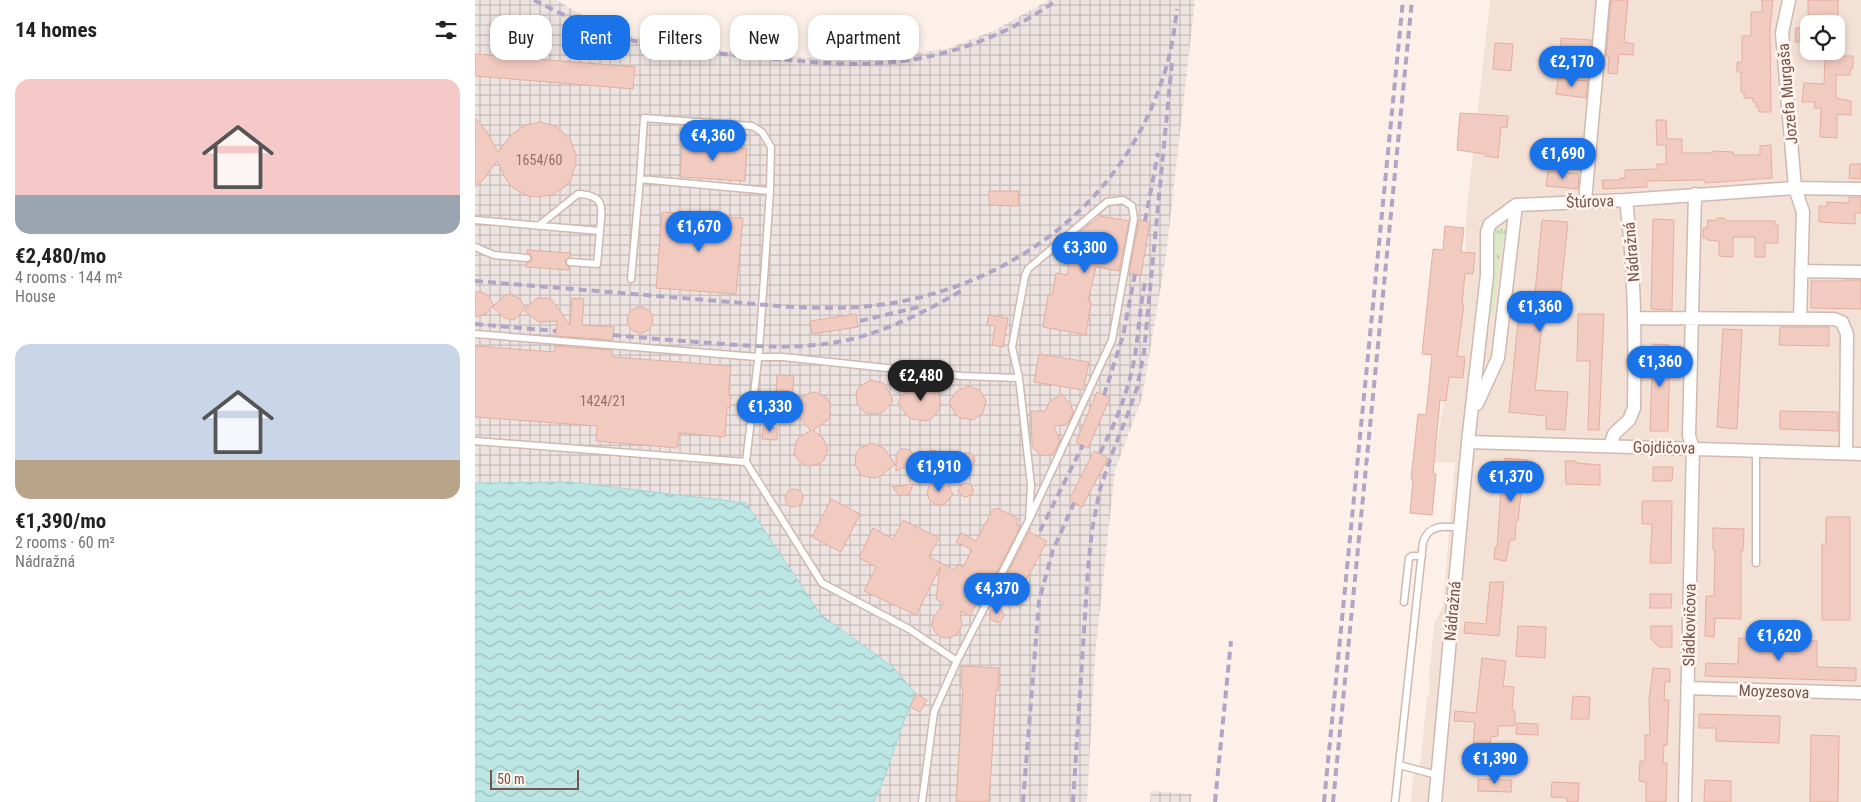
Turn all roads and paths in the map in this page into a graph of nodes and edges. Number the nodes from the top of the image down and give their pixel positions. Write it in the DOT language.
graph roads {
  1 [pos="1603,0"];
  2 [pos="1789,0"];
  3 [pos="640,179"];
  4 [pos="1795,188"];
  5 [pos="1861,189"];
  6 [pos="770,191"];
  7 [pos="1695,194"];
  8 [pos="1626,200"];
  9 [pos="1585,201"];
  10 [pos="1516,205"];
  11 [pos="475,220"];
  12 [pos="538,226"];
  13 [pos="600,231"];
  14 [pos="475,247"];
  15 [pos="527,258"];
  16 [pos="570,262"];
  17 [pos="1801,271"];
  18 [pos="1861,272"];
  19 [pos="631,279"];
  20 [pos="1635,318"];
  21 [pos="1691,320"];
  22 [pos="1800,320"];
  23 [pos="475,334"];
  24 [pos="757,357"];
  25 [pos="1019,378"];
  26 [pos="1471,420"];
  27 [pos="475,441"];
  28 [pos="1467,442"];
  29 [pos="1610,446"];
  30 [pos="1693,448"];
  31 [pos="1756,450"];
  32 [pos="1846,452"];
  33 [pos="1861,454"];
  34 [pos="746,462"];
  35 [pos="1029,520"];
  36 [pos="1460,528"];
  37 [pos="1422,556"];
  38 [pos="1756,564"];
  39 [pos="1404,602"];
  40 [pos="957,661"];
  41 [pos="1687,688"];
  42 [pos="1861,693"];
  43 [pos="1399,765"];
  44 [pos="1437,775"];
  45 [pos="922,802"];
  46 [pos="1395,802"];
  47 [pos="1435,802"];
  48 [pos="1685,802"];
  1 -- 9 [label="street"];
  2 -- 4 [label="street, Jozefa Murgaša"];
  3 -- 6 [label="lane"];
  3 -- 6 [label="lane"];
  3 -- 19 [label="lane"];
  4 -- 5 [label="street, Štúrova"];
  4 -- 7 [label="street, Štúrova"];
  4 -- 17 [label="street"];
  6 -- 24 [label="lane"];
  7 -- 8 [label="street, Štúrova"];
  7 -- 21 [label="street"];
  8 -- 9 [label="street, Štúrova"];
  8 -- 20 [label="street, Nádražná"];
  9 -- 10 [label="street, Štúrova"];
  10 -- 26 [label="street, Nádražná"];
  10 -- 26 [label="street, Nádražná"];
  11 -- 12 [label="lane"];
  12 -- 13 [label="lane"];
  12 -- 13 [label="lane"];
  13 -- 16 [label="lane"];
  14 -- 15 [label="lane"];
  17 -- 18 [label="street"];
  17 -- 22 [label="street"];
  20 -- 21 [label="street"];
  20 -- 29 [label="street, Nádražná"];
  21 -- 22 [label="street"];
  21 -- 30 [label="street"];
  22 -- 32 [label="street"];
  23 -- 24 [label="lane"];
  24 -- 25 [label="lane"];
  24 -- 34 [label="lane"];
  25 -- 35 [label="lane"];
  25 -- 35 [label="lane"];
  26 -- 28 [label="street, Nádražná"];
  27 -- 34 [label="lane"];
  28 -- 29 [label="street, Gojdičova"];
  28 -- 36 [label="street, Nádražná"];
  29 -- 30 [label="street, Gojdičova"];
  30 -- 31 [label="street, Gojdičova"];
  30 -- 41 [label="street, Sládkovičova"];
  31 -- 32 [label="street, Gojdičova"];
  31 -- 38 [label="lane"];
  32 -- 33 [label="street, Gojdičova"];
  34 -- 40 [label="lane"];
  35 -- 40 [label="lane"];
  36 -- 37 [label="lane"];
  36 -- 44 [label="street, Nádražná"];
  37 -- 39 [label="lane"];
  37 -- 43 [label="lane"];
  40 -- 45 [label="lane"];
  41 -- 42 [label="street, Moyzesova"];
  41 -- 48 [label="street, Sládkovičova"];
  43 -- 44 [label="lane"];
  43 -- 46 [label="lane"];
  44 -- 47 [label="street, Nádražná"];
}
